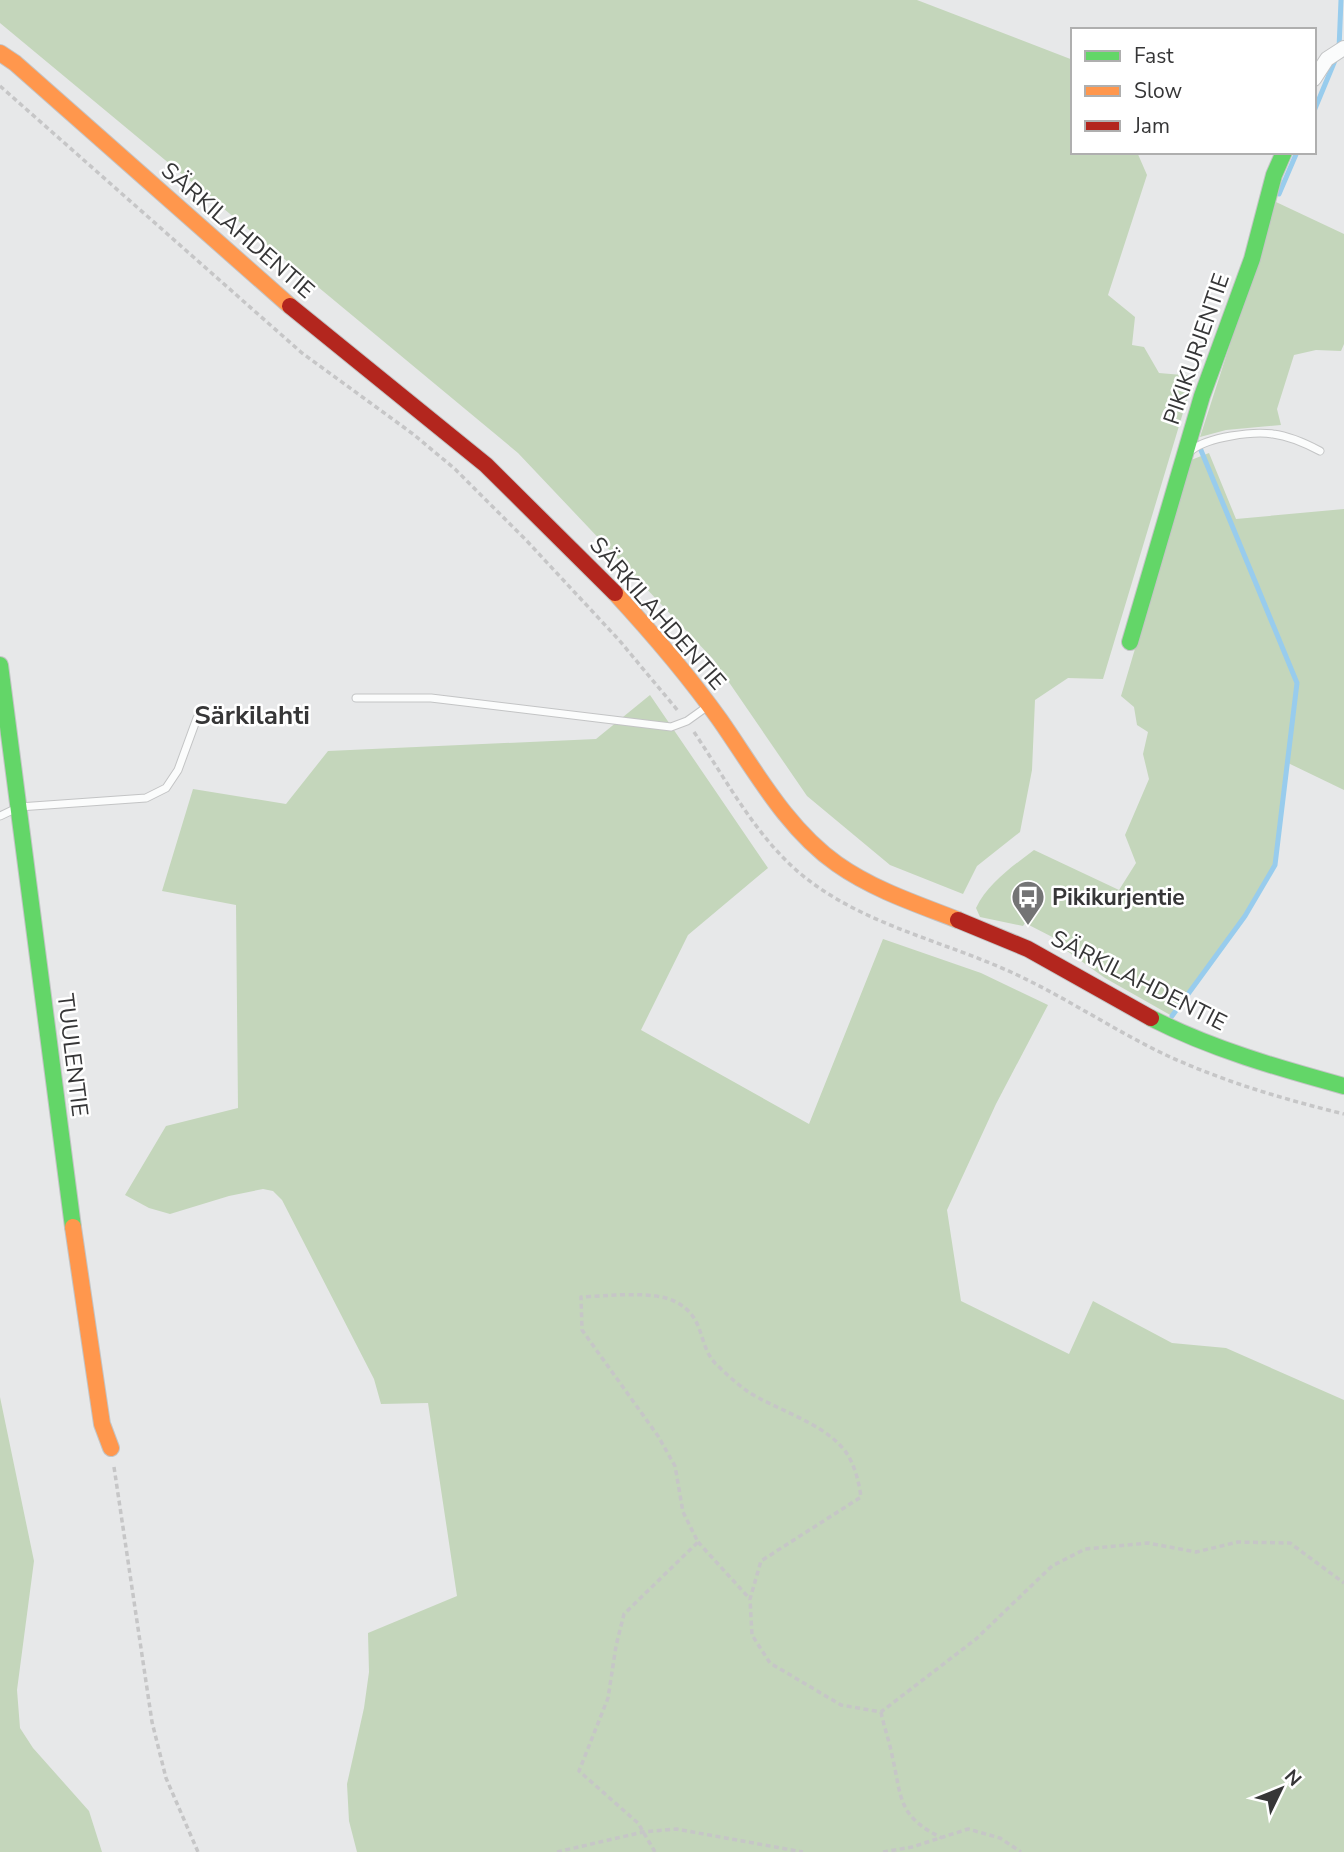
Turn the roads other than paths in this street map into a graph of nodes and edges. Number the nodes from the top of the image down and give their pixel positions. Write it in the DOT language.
graph roads {
  1 [pos="1344,48"];
  2 [pos="0,53"];
  3 [pos="1316,76"];
  4 [pos="1283,154"];
  5 [pos="1320,451"];
  6 [pos="1184,458"];
  7 [pos="1130,642"];
  8 [pos="0,665"];
  9 [pos="356,698"];
  10 [pos="709,705"];
  11 [pos="197,718"];
  12 [pos="19,807"];
  13 [pos="0,816"];
  14 [pos="1344,1086"];
  15 [pos="111,1448"];
  1 -- 3 [label="street"];
  2 -- 10 [label="street, SÄRKILAHDENTIE"];
  4 -- 6 [label="street, PIKIKURJENTIE"];
  5 -- 6 [label="lane"];
  6 -- 7 [label="street, PIKIKURJENTIE"];
  8 -- 12 [label="street, TUULENTIE"];
  9 -- 10 [label="lane"];
  10 -- 14 [label="street, SÄRKILAHDENTIE"];
  11 -- 12 [label="lane"];
  12 -- 13 [label="lane"];
  12 -- 15 [label="street, TUULENTIE"];
}
